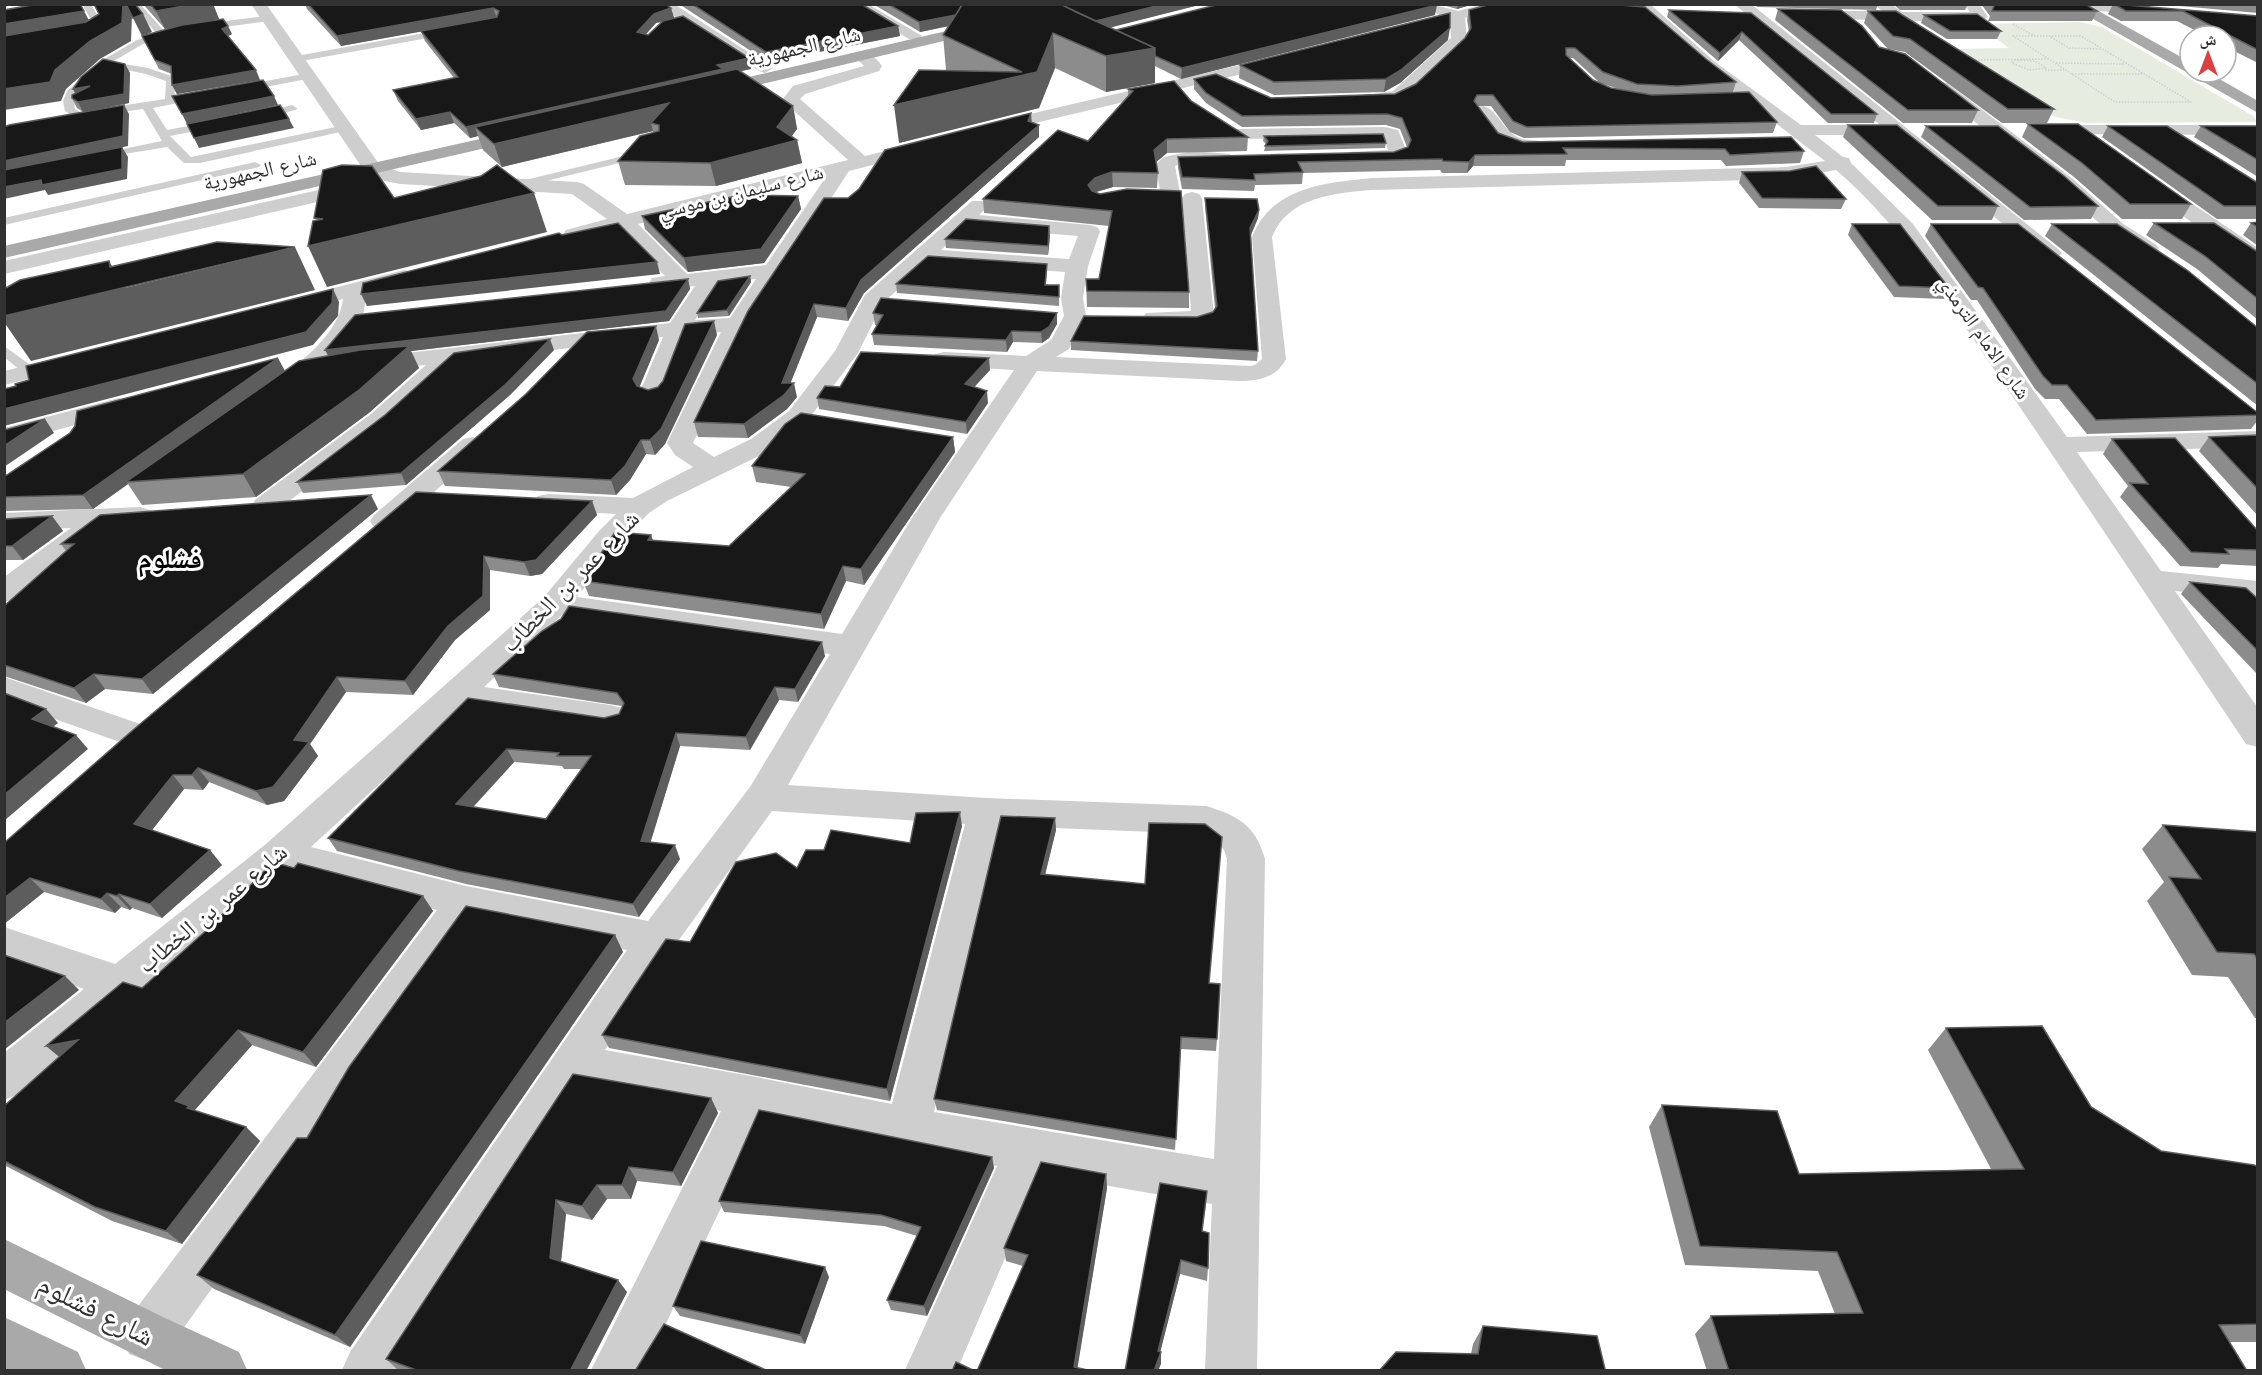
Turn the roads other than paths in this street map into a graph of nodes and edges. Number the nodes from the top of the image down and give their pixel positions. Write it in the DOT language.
graph roads {
  1 [pos="135,4"];
  2 [pos="663,4"];
  3 [pos="856,4"];
  4 [pos="1422,4"];
  5 [pos="1504,4"];
  6 [pos="1881,4"];
  7 [pos="1971,4"];
  8 [pos="2071,5"];
  9 [pos="2105,6"];
  10 [pos="86,9"];
  11 [pos="1646,9"];
  12 [pos="1740,10"];
  13 [pos="262,12"];
  14 [pos="2175,13"];
  15 [pos="1457,16"];
  16 [pos="1842,16"];
  17 [pos="1895,16"];
  18 [pos="194,28"];
  19 [pos="461,29"];
  20 [pos="183,30"];
  21 [pos="1389,33"];
  22 [pos="1864,33"];
  23 [pos="162,34"];
  24 [pos="85,36"];
  25 [pos="915,36"];
  26 [pos="1935,41"];
  27 [pos="862,56"];
  28 [pos="1298,56"];
  29 [pos="2178,58"];
  30 [pos="296,59"];
  31 [pos="2178,60"];
  32 [pos="104,63"];
  33 [pos="765,68"];
  34 [pos="1924,75"];
  35 [pos="309,76"];
  36 [pos="1158,76"];
  37 [pos="1218,76"];
  38 [pos="2238,80"];
  39 [pos="2219,84"];
  40 [pos="1179,86"];
  41 [pos="1237,86"];
  42 [pos="228,91"];
  43 [pos="2258,91"];
  44 [pos="205,95"];
  45 [pos="1348,100"];
  46 [pos="1192,101"];
  47 [pos="170,102"];
  48 [pos="1092,102"];
  49 [pos="147,106"];
  50 [pos="292,108"];
  51 [pos="2258,108"];
  52 [pos="1483,111"];
  53 [pos="2046,111"];
  54 [pos="79,116"];
  55 [pos="245,118"];
  56 [pos="58,120"];
  57 [pos="222,122"];
  58 [pos="1218,122"];
  59 [pos="538,125"];
  60 [pos="345,128"];
  61 [pos="2163,129"];
  62 [pos="1898,130"];
  63 [pos="1930,130"];
  64 [pos="1962,130"];
  65 [pos="1995,130"];
  66 [pos="2076,130"];
  67 [pos="2258,130"];
  68 [pos="1237,134"];
  69 [pos="965,135"];
  70 [pos="1805,135"];
  71 [pos="166,139"];
  72 [pos="1776,140"];
  73 [pos="942,141"];
  74 [pos="1049,142"];
  75 [pos="1561,145"];
  76 [pos="2191,147"];
  77 [pos="2103,149"];
  78 [pos="659,151"];
  79 [pos="1263,151"];
  80 [pos="1338,156"];
  81 [pos="1237,158"];
  82 [pos="87,160"];
  83 [pos="1842,162"];
  84 [pos="370,164"];
  85 [pos="255,165"];
  86 [pos="852,165"];
  87 [pos="1786,173"];
  88 [pos="2138,176"];
  89 [pos="400,178"];
  90 [pos="1311,178"];
  91 [pos="516,185"];
  92 [pos="1868,187"];
  93 [pos="997,189"];
  94 [pos="1331,189"];
  95 [pos="336,193"];
  96 [pos="479,195"];
  97 [pos="366,196"];
  98 [pos="1149,196"];
  99 [pos="1182,198"];
  100 [pos="1215,199"];
  101 [pos="1261,200"];
  102 [pos="1295,201"];
  103 [pos="962,220"];
  104 [pos="623,221"];
  105 [pos="4,222"];
  106 [pos="32,224"];
  107 [pos="2146,226"];
  108 [pos="2177,226"];
  109 [pos="2212,226"];
  110 [pos="2246,226"];
  111 [pos="1986,227"];
  112 [pos="2020,227"];
  113 [pos="2056,227"];
  114 [pos="2080,227"];
  115 [pos="2115,227"];
  116 [pos="4,238"];
  117 [pos="556,238"];
  118 [pos="4,252"];
  119 [pos="924,255"];
  120 [pos="2258,258"];
  121 [pos="2167,260"];
  122 [pos="2066,265"];
  123 [pos="1077,266"];
  124 [pos="4,268"];
  125 [pos="773,271"];
  126 [pos="422,273"];
  127 [pos="711,278"];
  128 [pos="682,281"];
  129 [pos="634,286"];
  130 [pos="355,290"];
  131 [pos="873,300"];
  132 [pos="908,303"];
  133 [pos="274,310"];
  134 [pos="1133,317"];
  135 [pos="737,324"];
  136 [pos="678,328"];
  137 [pos="583,337"];
  138 [pos="4,350"];
  139 [pos="450,356"];
  140 [pos="89,357"];
  141 [pos="927,358"];
  142 [pos="334,363"];
  143 [pos="1030,364"];
  144 [pos="274,365"];
  145 [pos="552,370"];
  146 [pos="31,372"];
  147 [pos="4,378"];
  148 [pos="652,394"];
  149 [pos="139,401"];
  150 [pos="263,402"];
  151 [pos="72,418"];
  152 [pos="486,433"];
  153 [pos="4,436"];
  154 [pos="2258,439"];
  155 [pos="2174,442"];
  156 [pos="60,445"];
  157 [pos="2059,445"];
  158 [pos="2196,468"];
  159 [pos="714,469"];
  160 [pos="139,491"];
  161 [pos="415,495"];
  162 [pos="450,497"];
  163 [pos="369,499"];
  164 [pos="521,501"];
  165 [pos="311,503"];
  166 [pos="639,507"];
  167 [pos="171,513"];
  168 [pos="100,519"];
  169 [pos="4,522"];
  170 [pos="360,542"];
  171 [pos="2150,579"];
  172 [pos="4,591"];
  173 [pos="2258,591"];
  174 [pos="555,604"];
  175 [pos="851,646"];
  176 [pos="4,688"];
  177 [pos="455,694"];
  178 [pos="610,717"];
  179 [pos="2258,735"];
  180 [pos="105,756"];
  181 [pos="763,797"];
  182 [pos="986,812"];
  183 [pos="279,854"];
  184 [pos="466,902"];
  185 [pos="657,939"];
  186 [pos="4,944"];
  187 [pos="121,984"];
  188 [pos="571,1064"];
  189 [pos="4,1080"];
  190 [pos="752,1096"];
  191 [pos="908,1129"];
  192 [pos="1028,1150"];
  193 [pos="1238,1186"];
  194 [pos="4,1263"];
  195 [pos="147,1336"];
  196 [pos="4,1342"];
  197 [pos="60,1371"];
  198 [pos="221,1371"];
  199 [pos="368,1371"];
  200 [pos="617,1371"];
  201 [pos="930,1371"];
  202 [pos="1231,1371"];
  1 -- 23 [label="lane"];
  2 -- 33 [label="street"];
  3 -- 25 [label="street"];
  4 -- 15 [label="street"];
  5 -- 15 [label="street"];
  6 -- 17 [label="street"];
  7 -- 17 [label="street"];
  8 -- 9 [label="street"];
  8 -- 31 [label="main road"];
  9 -- 14 [label="street"];
  9 -- 29 [label="main road"];
  10 -- 24 [label="lane"];
  11 -- 70 [label="street, شارع الامام الترمذي"];
  12 -- 16 [label="street"];
  12 -- 62 [label="street"];
  13 -- 18 [label="lane"];
  13 -- 30 [label="street"];
  15 -- 21 [label="street"];
  15 -- 45 [label="street"];
  16 -- 17 [label="street"];
  16 -- 22 [label="street"];
  17 -- 26 [label="street"];
  19 -- 30 [label="lane"];
  20 -- 23 [label="lane"];
  23 -- 32 [label="lane"];
  25 -- 27 [label="main road, شارع الجمهورية"];
  25 -- 33 [label="main road, شارع الجمهورية"];
  27 -- 33 [label="main road, شارع الجمهورية"];
  27 -- 86 [label="street"];
  28 -- 37 [label="street"];
  30 -- 35 [label="street"];
  32 -- 47 [label="lane"];
  32 -- 54 [label="lane"];
  34 -- 65 [label="street"];
  35 -- 42 [label="lane"];
  35 -- 60 [label="street"];
  36 -- 40 [label="street"];
  37 -- 40 [label="street"];
  37 -- 41 [label="street"];
  38 -- 43 [label="main road"];
  39 -- 51 [label="main road"];
  40 -- 46 [label="street"];
  40 -- 48 [label="street"];
  44 -- 47 [label="lane"];
  47 -- 49 [label="lane"];
  48 -- 69 [label="street"];
  48 -- 74 [label="street"];
  49 -- 54 [label="lane"];
  49 -- 71 [label="lane"];
  50 -- 55 [label="lane"];
  52 -- 75 [label="street"];
  53 -- 66 [label="street"];
  54 -- 56 [label="lane"];
  57 -- 71 [label="lane"];
  58 -- 68 [label="street"];
  59 -- 84 [label="main road, شارع الجمهورية"];
  60 -- 71 [label="lane"];
  60 -- 84 [label="street"];
  61 -- 66 [label="street"];
  61 -- 67 [label="street"];
  61 -- 76 [label="street"];
  62 -- 63 [label="street"];
  62 -- 70 [label="street"];
  62 -- 112 [label="street"];
  64 -- 65 [label="street"];
  65 -- 66 [label="street"];
  65 -- 115 [label="street"];
  66 -- 77 [label="street"];
  68 -- 79 [label="street"];
  68 -- 80 [label="street"];
  70 -- 72 [label="street"];
  70 -- 83 [label="street, شارع الامام الترمذي"];
  71 -- 82 [label="lane"];
  73 -- 86 [label="street, شارع سليمان بن موسي"];
  78 -- 91 [label="lane"];
  81 -- 99 [label="street"];
  83 -- 87 [label="street"];
  83 -- 92 [label="street, شارع الامام الترمذي"];
  84 -- 89 [label="street"];
  84 -- 106 [label="main road, شارع الجمهورية"];
  84 -- 118 [label="main road, شارع الجمهورية"];
  85 -- 106 [label="lane"];
  86 -- 104 [label="street, شارع سليمان بن موسي"];
  86 -- 125 [label="street"];
  87 -- 92 [label="street"];
  87 -- 94 [label="street"];
  88 -- 109 [label="street"];
  89 -- 91 [label="street"];
  89 -- 95 [label="street"];
  90 -- 94 [label="street"];
  91 -- 96 [label="lane"];
  91 -- 104 [label="street"];
  92 -- 157 [label="street, شارع الامام الترمذي"];
  93 -- 103 [label="street, شارع عمر بن الخطاب"];
  94 -- 102 [label="street"];
  95 -- 97 [label="lane"];
  95 -- 124 [label="street"];
  98 -- 99 [label="street"];
  99 -- 100 [label="street"];
  99 -- 134 [label="street"];
  101 -- 102 [label="street"];
  102 -- 143 [label="street"];
  103 -- 119 [label="street, شارع عمر بن الخطاب"];
  103 -- 123 [label="street"];
  104 -- 117 [label="street, شارع سليمان بن موسي"];
  104 -- 128 [label="street"];
  105 -- 106 [label="lane"];
  106 -- 116 [label="main road, شارع الجمهورية"];
  107 -- 115 [label="street"];
  108 -- 109 [label="street"];
  109 -- 110 [label="street"];
  109 -- 120 [label="street"];
  111 -- 112 [label="street"];
  112 -- 113 [label="street"];
  112 -- 122 [label="street"];
  114 -- 115 [label="street"];
  115 -- 121 [label="street"];
  119 -- 123 [label="street"];
  119 -- 131 [label="street, شارع عمر بن الخطاب"];
  123 -- 143 [label="street"];
  125 -- 127 [label="street"];
  125 -- 135 [label="street"];
  126 -- 130 [label="street"];
  127 -- 128 [label="street"];
  127 -- 136 [label="street"];
  128 -- 129 [label="street"];
  130 -- 133 [label="street"];
  130 -- 142 [label="street"];
  131 -- 132 [label="street"];
  131 -- 159 [label="street, شارع عمر بن الخطاب"];
  135 -- 136 [label="street"];
  135 -- 159 [label="street"];
  136 -- 137 [label="street"];
  136 -- 148 [label="street"];
  137 -- 139 [label="street"];
  137 -- 145 [label="street"];
  138 -- 146 [label="lane"];
  139 -- 142 [label="street"];
  139 -- 165 [label="street"];
  140 -- 146 [label="street"];
  141 -- 143 [label="street"];
  142 -- 144 [label="street"];
  142 -- 150 [label="street"];
  143 -- 175 [label="street"];
  146 -- 147 [label="street"];
  149 -- 151 [label="street"];
  151 -- 153 [label="street"];
  151 -- 156 [label="street"];
  152 -- 161 [label="street"];
  154 -- 155 [label="street"];
  155 -- 157 [label="street"];
  155 -- 158 [label="street"];
  157 -- 171 [label="street, شارع الامام الترمذي"];
  159 -- 166 [label="street, شارع عمر بن الخطاب"];
  160 -- 168 [label="street"];
  161 -- 162 [label="street"];
  161 -- 163 [label="street"];
  161 -- 170 [label="street"];
  164 -- 166 [label="street"];
  166 -- 174 [label="street, شارع عمر بن الخطاب"];
  167 -- 168 [label="street"];
  168 -- 169 [label="street"];
  168 -- 172 [label="street"];
  171 -- 173 [label="street"];
  171 -- 179 [label="street, شارع الامام الترمذي"];
  174 -- 175 [label="street"];
  174 -- 177 [label="street, شارع عمر بن الخطاب"];
  175 -- 181 [label="street"];
  176 -- 180 [label="street"];
  177 -- 178 [label="street"];
  177 -- 183 [label="street, شارع عمر بن الخطاب"];
  181 -- 182 [label="street"];
  181 -- 185 [label="street"];
  182 -- 191 [label="street"];
  182 -- 193 [label="street"];
  183 -- 184 [label="street"];
  183 -- 187 [label="street, شارع عمر بن الخطاب"];
  184 -- 185 [label="street"];
  184 -- 195 [label="street"];
  185 -- 188 [label="street"];
  186 -- 187 [label="street"];
  187 -- 189 [label="street, شارع عمر بن الخطاب"];
  188 -- 190 [label="street"];
  188 -- 199 [label="street"];
  190 -- 191 [label="street"];
  190 -- 200 [label="street"];
  191 -- 192 [label="street"];
  192 -- 193 [label="street"];
  192 -- 201 [label="street"];
  193 -- 202 [label="street"];
  194 -- 195 [label="main road, شارع فشلوم"];
  195 -- 198 [label="main road, شارع فشلوم"];
  196 -- 197 [label="main road"];
}
